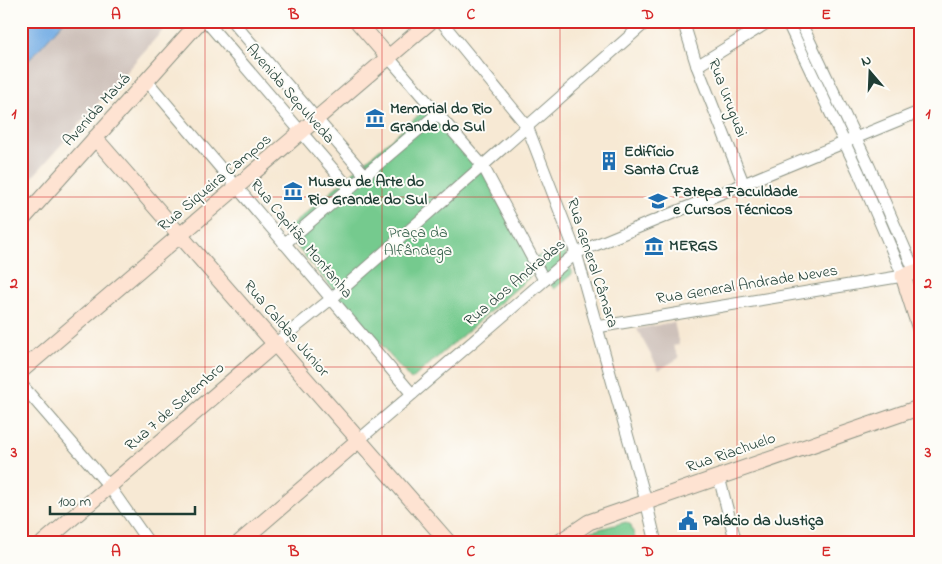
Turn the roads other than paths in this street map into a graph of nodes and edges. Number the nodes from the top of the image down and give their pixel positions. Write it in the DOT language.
graph roads {
  1 [pos="200,21"];
  2 [pos="206,21"];
  3 [pos="232,21"];
  4 [pos="358,21"];
  5 [pos="431,21"];
  6 [pos="441,21"];
  7 [pos="647,21"];
  8 [pos="682,21"];
  9 [pos="770,21"];
  10 [pos="787,21"];
  11 [pos="800,21"];
  12 [pos="389,58"];
  13 [pos="697,66"];
  14 [pos="146,81"];
  15 [pos="921,111"];
  16 [pos="838,113"];
  17 [pos="437,114"];
  18 [pos="316,119"];
  19 [pos="527,126"];
  20 [pos="301,132"];
  21 [pos="95,138"];
  22 [pos="334,139"];
  23 [pos="850,140"];
  24 [pos="319,152"];
  25 [pos="349,157"];
  26 [pos="482,166"];
  27 [pos="869,166"];
  28 [pos="334,170"];
  29 [pos="858,171"];
  30 [pos="366,175"];
  31 [pos="744,186"];
  32 [pos="237,187"];
  33 [pos="350,188"];
  34 [pos="21,221"];
  35 [pos="180,235"];
  36 [pos="284,244"];
  37 [pos="576,253"];
  38 [pos="917,279"];
  39 [pos="544,280"];
  40 [pos="331,299"];
  41 [pos="597,327"];
  42 [pos="921,332"];
  43 [pos="276,343"];
  44 [pos="21,371"];
  45 [pos="21,384"];
  46 [pos="412,394"];
  47 [pos="921,407"];
  48 [pos="360,440"];
  49 [pos="711,478"];
  50 [pos="109,486"];
  51 [pos="646,501"];
  52 [pos="43,543"];
  53 [pos="150,543"];
  54 [pos="239,543"];
  55 [pos="450,543"];
  56 [pos="558,543"];
  57 [pos="656,543"];
  58 [pos="736,543"];
  1 -- 14 [label="street, Avenida Mauá"];
  2 -- 20 [label="street, Avenida Sepulveda"];
  3 -- 18 [label="street, Avenida Sepulveda"];
  4 -- 12 [label="street"];
  5 -- 12 [label="street, Rua Siqueira Campos"];
  6 -- 19 [label="street, Rua General Câmara"];
  7 -- 19 [label="street"];
  8 -- 13 [label="street, Rua Uruguai"];
  9 -- 13 [label="street"];
  10 -- 16 [label="street"];
  11 -- 16 [label="street"];
  12 -- 17 [label="street"];
  12 -- 18 [label="street, Rua Siqueira Campos"];
  13 -- 31 [label="street, Rua Uruguai"];
  14 -- 21 [label="street, Avenida Mauá"];
  14 -- 32 [label="street, Rua Capitão Montanha"];
  15 -- 23 [label="street, Rua dos Andradas"];
  16 -- 23 [label="street"];
  17 -- 26 [label="street"];
  17 -- 30 [label="street"];
  18 -- 20 [label="street, Rua Siqueira Campos"];
  18 -- 22 [label="street, Avenida Sepulveda"];
  19 -- 26 [label="street"];
  19 -- 37 [label="street, Rua General Câmara"];
  20 -- 24 [label="street, Avenida Sepulveda"];
  20 -- 32 [label="street, Rua Siqueira Campos"];
  21 -- 34 [label="street, Avenida Mauá"];
  21 -- 35 [label="street, Rua Caldas Júnior"];
  22 -- 24 [label="street"];
  22 -- 25 [label="street, Avenida Sepulveda"];
  23 -- 27 [label="street"];
  23 -- 29 [label="street"];
  23 -- 31 [label="street, Rua dos Andradas"];
  24 -- 28 [label="street, Avenida Sepulveda"];
  25 -- 28 [label="street"];
  25 -- 30 [label="street, Avenida Sepulveda"];
  26 -- 39 [label="street"];
  26 -- 40 [label="street"];
  27 -- 29 [label="street"];
  27 -- 38 [label="street"];
  28 -- 33 [label="street, Avenida Sepulveda"];
  29 -- 38 [label="street"];
  30 -- 33 [label="street"];
  31 -- 37 [label="street, Rua dos Andradas"];
  32 -- 35 [label="street, Rua Siqueira Campos"];
  32 -- 36 [label="street, Rua Capitão Montanha"];
  33 -- 36 [label="street"];
  35 -- 43 [label="street, Rua Caldas Júnior"];
  35 -- 44 [label="street, Rua Siqueira Campos"];
  36 -- 40 [label="street, Rua Capitão Montanha"];
  37 -- 39 [label="street, Rua dos Andradas"];
  37 -- 41 [label="street, Rua General Câmara"];
  38 -- 41 [label="street, Rua General Andrade Neves"];
  38 -- 42 [label="street"];
  39 -- 46 [label="street, Rua dos Andradas"];
  40 -- 43 [label="street, Rua 7 de Setembro"];
  40 -- 46 [label="street, Rua Capitão Montanha"];
  41 -- 51 [label="street, Rua General Câmara"];
  43 -- 48 [label="street, Rua Caldas Júnior"];
  43 -- 50 [label="street, Rua 7 de Setembro"];
  45 -- 50 [label="street"];
  46 -- 48 [label="street, Rua dos Andradas"];
  47 -- 49 [label="street, Rua Riachuelo"];
  48 -- 54 [label="street, Rua dos Andradas"];
  48 -- 55 [label="street, Rua Caldas Júnior"];
  49 -- 51 [label="street, Rua Riachuelo"];
  49 -- 58 [label="street"];
  50 -- 52 [label="street, Rua 7 de Setembro"];
  50 -- 53 [label="street"];
  51 -- 56 [label="street, Rua Riachuelo"];
  51 -- 57 [label="street, Rua General Câmara"];
}
